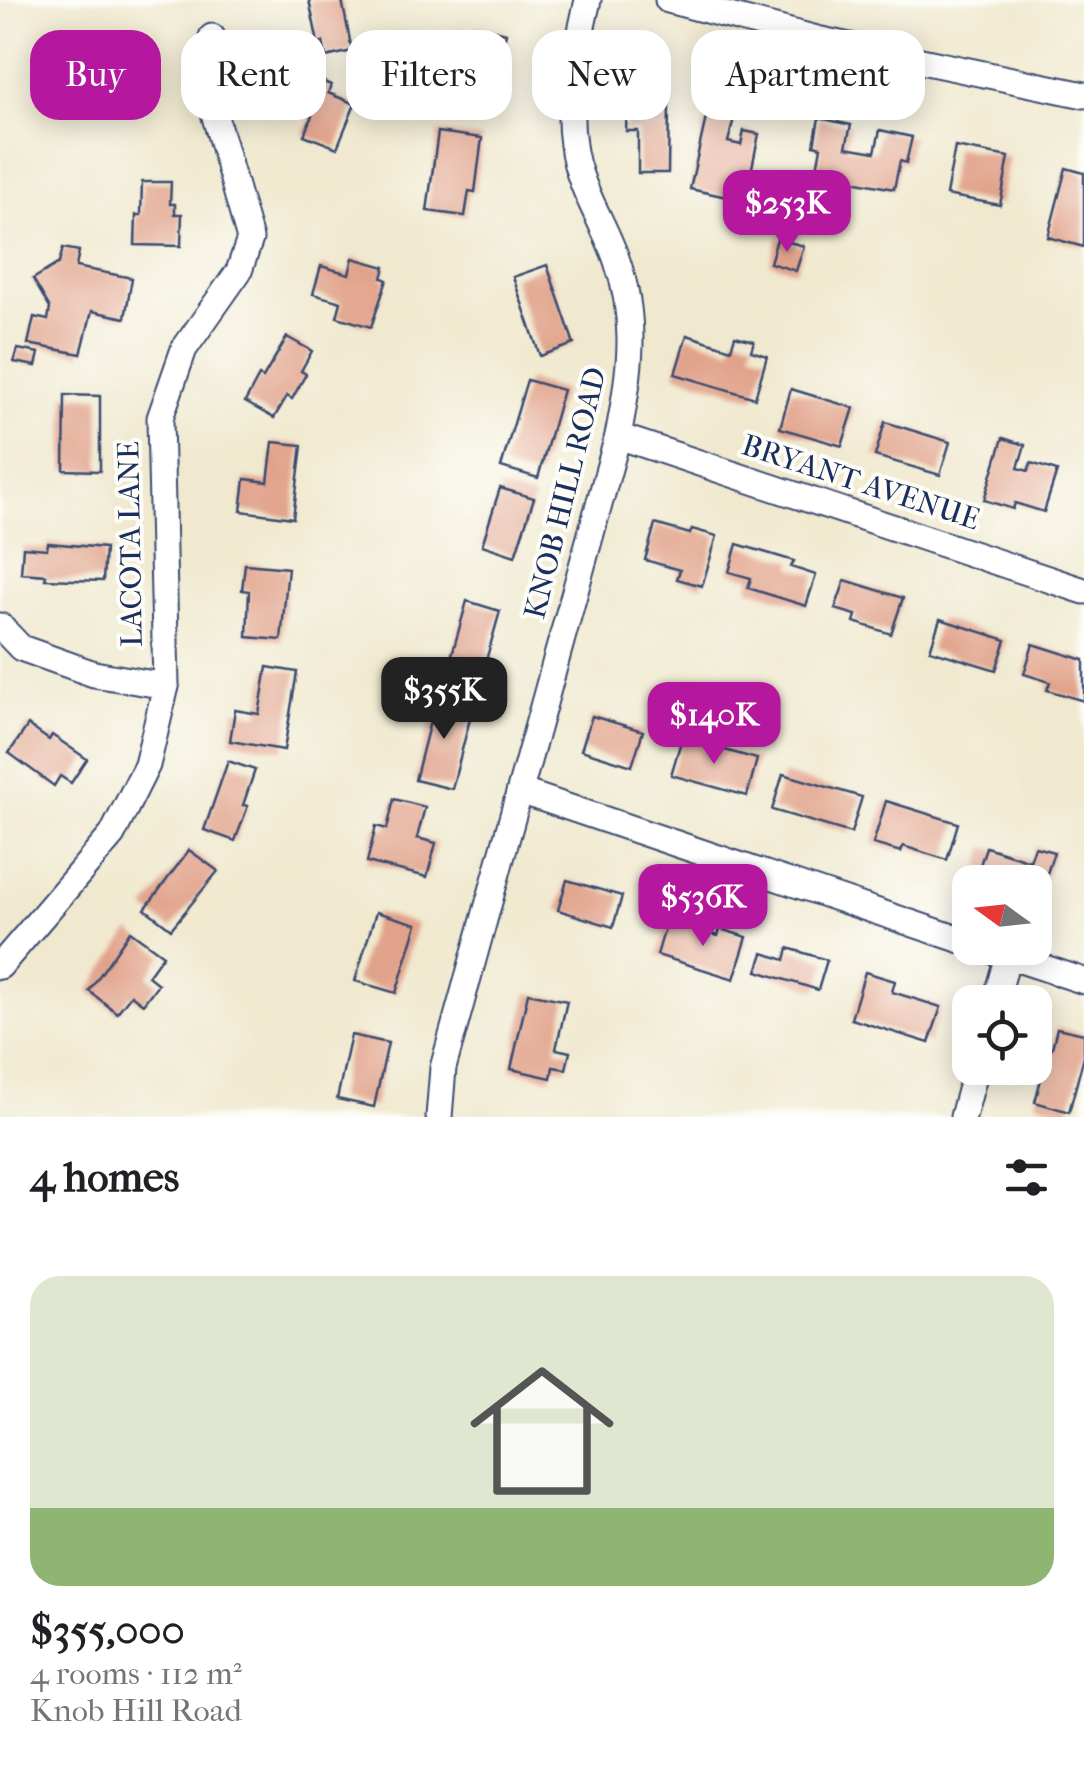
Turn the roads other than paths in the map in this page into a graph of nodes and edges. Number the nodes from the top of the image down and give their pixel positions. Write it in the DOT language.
graph roads {
  1 [pos="588,0"];
  2 [pos="668,0"];
  3 [pos="1084,96"];
  4 [pos="216,120"];
  5 [pos="618,436"];
  6 [pos="1084,590"];
  7 [pos="0,626"];
  8 [pos="166,686"];
  9 [pos="520,791"];
  10 [pos="952,937"];
  11 [pos="1037,965"];
  12 [pos="0,966"];
  13 [pos="1084,980"];
  14 [pos="971,1085"];
  15 [pos="438,1117"];
  16 [pos="962,1117"];
  1 -- 5 [label="street, KNOB HILL ROAD"];
  2 -- 3 [label="street"];
  4 -- 8 [label="street, LACOTA LANE"];
  5 -- 6 [label="street, BRYANT AVENUE"];
  5 -- 9 [label="street, KNOB HILL ROAD"];
  7 -- 8 [label="street"];
  8 -- 12 [label="street, LACOTA LANE"];
  9 -- 10 [label="street"];
  9 -- 15 [label="street, KNOB HILL ROAD"];
  11 -- 13 [label="street"];
  14 -- 16 [label="street"];
}
